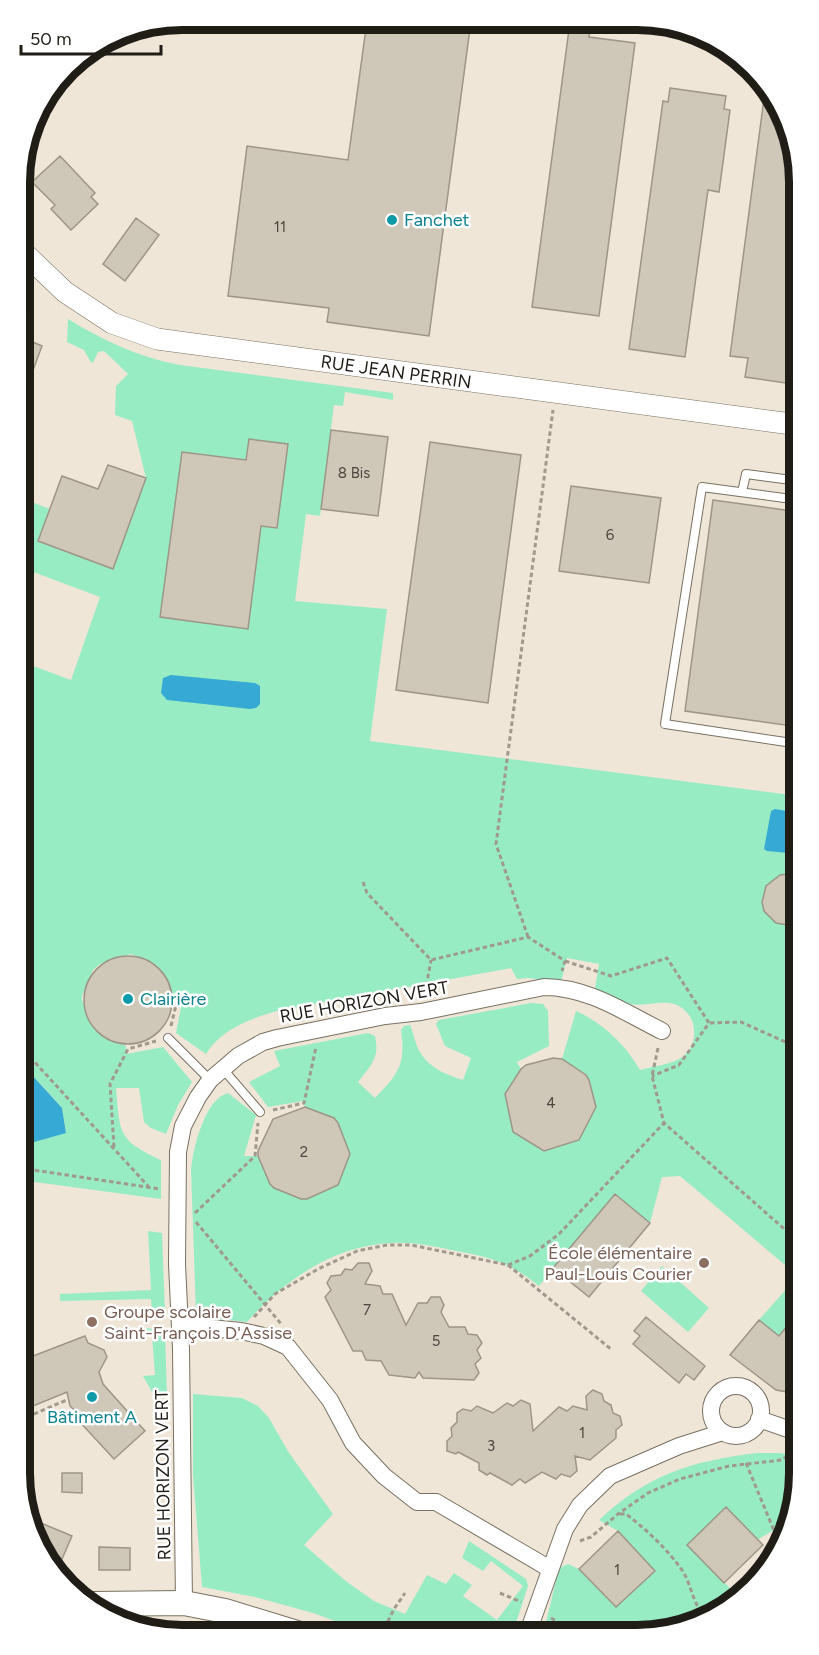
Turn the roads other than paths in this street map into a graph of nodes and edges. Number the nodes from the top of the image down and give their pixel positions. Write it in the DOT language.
graph roads {
  1 [pos="30,259"];
  2 [pos="789,424"];
  3 [pos="789,480"];
  4 [pos="742,492"];
  5 [pos="789,499"];
  6 [pos="789,742"];
  7 [pos="662,1032"];
  8 [pos="168,1038"];
  9 [pos="223,1069"];
  10 [pos="210,1080"];
  11 [pos="260,1112"];
  12 [pos="180,1325"];
  13 [pos="759,1419"];
  14 [pos="789,1430"];
  15 [pos="723,1432"];
  16 [pos="550,1569"];
  17 [pos="184,1603"];
  18 [pos="104,1604"];
  19 [pos="269,1625"];
  20 [pos="530,1625"];
  1 -- 2 [label="street, RUE JEAN PERRIN"];
  3 -- 4 [label="lane"];
  4 -- 5 [label="lane"];
  4 -- 6 [label="lane"];
  7 -- 9 [label="street, RUE HORIZON VERT"];
  8 -- 10 [label="lane"];
  9 -- 10 [label="street, RUE HORIZON VERT"];
  9 -- 11 [label="lane"];
  10 -- 12 [label="street, RUE HORIZON VERT"];
  12 -- 16 [label="street"];
  12 -- 17 [label="street, RUE HORIZON VERT"];
  13 -- 14 [label="street"];
  13 -- 15 [label="street"];
  13 -- 15 [label="street"];
  15 -- 16 [label="street"];
  16 -- 20 [label="street"];
  17 -- 18 [label="main road"];
  17 -- 19 [label="main road"];
}
